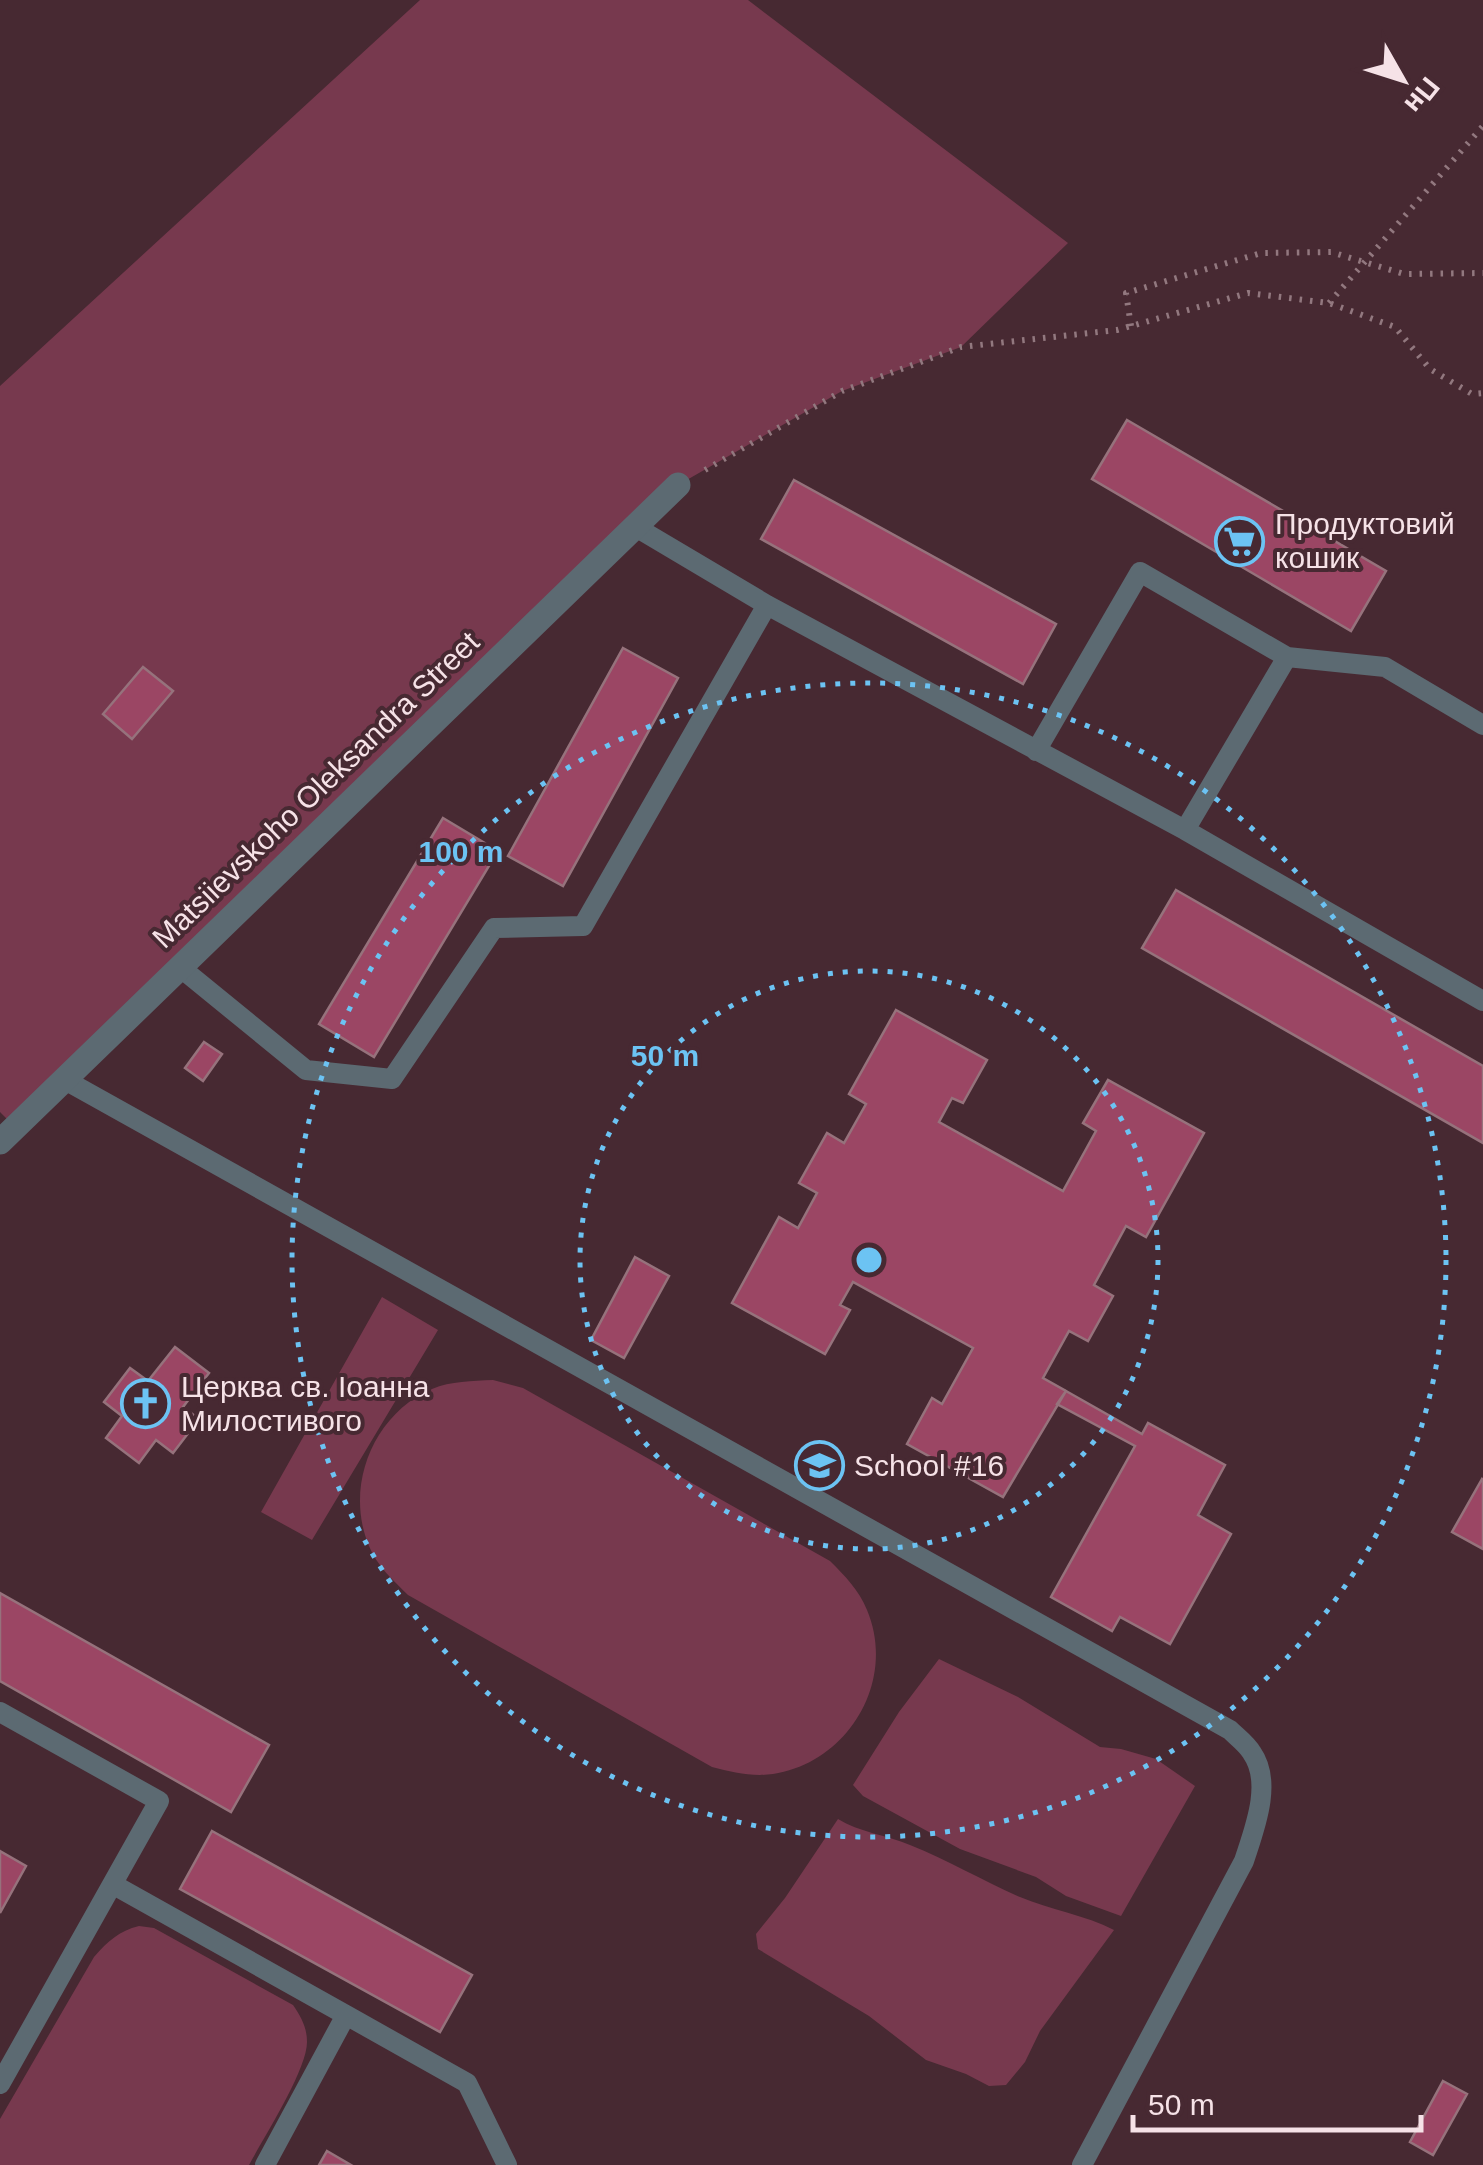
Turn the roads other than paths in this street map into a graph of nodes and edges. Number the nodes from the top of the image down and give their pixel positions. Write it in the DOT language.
graph roads {
  1 [pos="678,486"];
  2 [pos="634,526"];
  3 [pos="767,604"];
  4 [pos="1287,657"];
  5 [pos="1483,725"];
  6 [pos="1036,751"];
  7 [pos="1185,830"];
  8 [pos="180,968"];
  9 [pos="1483,1001"];
  10 [pos="66,1080"];
  11 [pos="0,1142"];
  12 [pos="0,1712"];
  13 [pos="114,1885"];
  14 [pos="346,2016"];
  15 [pos="0,2084"];
  16 [pos="265,2165"];
  17 [pos="507,2165"];
  18 [pos="1082,2165"];
  1 -- 2 [label="street, Matsiievskoho Oleksandra Street"];
  2 -- 3 [label="lane"];
  2 -- 8 [label="street, Matsiievskoho Oleksandra Street"];
  3 -- 6 [label="lane"];
  3 -- 8 [label="lane"];
  4 -- 5 [label="lane"];
  4 -- 6 [label="lane"];
  4 -- 7 [label="lane"];
  6 -- 7 [label="lane"];
  7 -- 9 [label="lane"];
  8 -- 10 [label="street, Matsiievskoho Oleksandra Street"];
  10 -- 11 [label="street, Matsiievskoho Oleksandra Street"];
  10 -- 18 [label="lane"];
  12 -- 13 [label="lane"];
  13 -- 14 [label="lane"];
  13 -- 15 [label="lane"];
  14 -- 16 [label="lane"];
  14 -- 17 [label="lane"];
}
